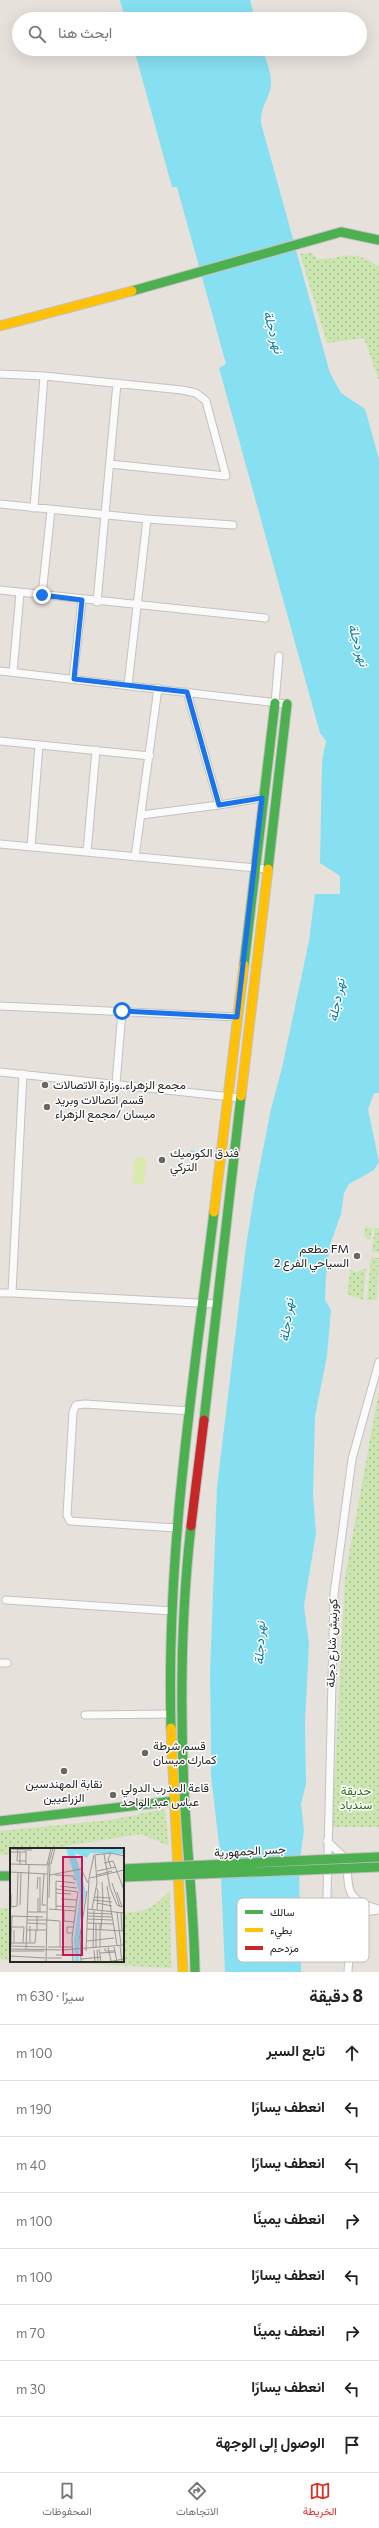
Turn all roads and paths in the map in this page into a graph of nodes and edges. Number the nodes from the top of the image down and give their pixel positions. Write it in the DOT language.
graph roads {
  1 [pos="379,240"];
  2 [pos="379,247"];
  3 [pos="0,326"];
  4 [pos="0,331"];
  5 [pos="0,374"];
  6 [pos="44,376"];
  7 [pos="117,383"];
  8 [pos="110,464"];
  9 [pos="0,504"];
  10 [pos="34,508"];
  11 [pos="51,510"];
  12 [pos="105,515"];
  13 [pos="147,519"];
  14 [pos="232,525"];
  15 [pos="0,590"];
  16 [pos="20,593"];
  17 [pos="42,595"];
  18 [pos="82,600"];
  19 [pos="97,602"];
  20 [pos="138,606"];
  21 [pos="265,618"];
  22 [pos="279,656"];
  23 [pos="0,671"];
  24 [pos="13,672"];
  25 [pos="74,679"];
  26 [pos="128,685"];
  27 [pos="158,688"];
  28 [pos="187,692"];
  29 [pos="275,703"];
  30 [pos="287,704"];
  31 [pos="0,742"];
  32 [pos="39,745"];
  33 [pos="96,750"];
  34 [pos="150,756"];
  35 [pos="262,798"];
  36 [pos="219,805"];
  37 [pos="141,815"];
  38 [pos="0,844"];
  39 [pos="31,847"];
  40 [pos="87,852"];
  41 [pos="135,857"];
  42 [pos="254,868"];
  43 [pos="267,869"];
  44 [pos="0,1006"];
  45 [pos="122,1011"];
  46 [pos="237,1017"];
  47 [pos="0,1072"];
  48 [pos="23,1074"];
  49 [pos="116,1084"];
  50 [pos="226,1097"];
  51 [pos="240,1098"];
  52 [pos="211,1231"];
  53 [pos="225,1232"];
  54 [pos="0,1293"];
  55 [pos="12,1293"];
  56 [pos="203,1303"];
  57 [pos="216,1304"];
  58 [pos="379,1362"];
  59 [pos="190,1411"];
  60 [pos="176,1528"];
  61 [pos="6,1600"];
  62 [pos="172,1611"];
  63 [pos="171,1714"];
  64 [pos="85,1715"];
  65 [pos="175,1802"];
  66 [pos="0,1821"];
  67 [pos="328,1840"];
  68 [pos="379,1857"];
  69 [pos="379,1868"];
  70 [pos="124,1869"];
  71 [pos="124,1877"];
  72 [pos="327,1898"];
  73 [pos="353,1898"];
  74 [pos="369,1907"];
  75 [pos="379,1910"];
  76 [pos="369,1911"];
  77 [pos="349,1962"];
  78 [pos="183,1972"];
  79 [pos="195,1972"];
  80 [pos="348,1972"];
  1 -- 3 [label="street"];
  2 -- 4 [label="street"];
  5 -- 6 [label="street"];
  6 -- 7 [label="street"];
  6 -- 10 [label="street"];
  7 -- 8 [label="street"];
  7 -- 8 [label="street"];
  8 -- 12 [label="street"];
  9 -- 10 [label="street"];
  10 -- 11 [label="street"];
  11 -- 12 [label="street"];
  11 -- 17 [label="street"];
  12 -- 13 [label="street"];
  12 -- 19 [label="street"];
  13 -- 14 [label="street"];
  13 -- 20 [label="street"];
  15 -- 16 [label="street"];
  16 -- 17 [label="street"];
  16 -- 24 [label="street"];
  17 -- 18 [label="street"];
  18 -- 19 [label="street"];
  18 -- 25 [label="street"];
  19 -- 20 [label="street"];
  20 -- 21 [label="street"];
  20 -- 26 [label="street"];
  22 -- 29 [label="street"];
  23 -- 24 [label="street"];
  24 -- 25 [label="street"];
  25 -- 26 [label="street"];
  26 -- 27 [label="street"];
  27 -- 28 [label="street"];
  27 -- 34 [label="street"];
  28 -- 29 [label="street"];
  28 -- 36 [label="street"];
  29 -- 30 [label="street"];
  29 -- 35 [label="street"];
  30 -- 43 [label="street"];
  31 -- 32 [label="street"];
  32 -- 33 [label="street"];
  32 -- 39 [label="street"];
  33 -- 34 [label="street"];
  33 -- 40 [label="street"];
  34 -- 37 [label="street"];
  35 -- 36 [label="street"];
  35 -- 42 [label="street"];
  36 -- 37 [label="street"];
  37 -- 41 [label="street"];
  38 -- 39 [label="street"];
  39 -- 40 [label="street"];
  40 -- 41 [label="street"];
  41 -- 42 [label="street"];
  42 -- 43 [label="street"];
  42 -- 46 [label="street"];
  43 -- 51 [label="street"];
  44 -- 45 [label="street"];
  45 -- 46 [label="street"];
  45 -- 49 [label="street"];
  46 -- 50 [label="street"];
  47 -- 48 [label="street"];
  48 -- 49 [label="street"];
  48 -- 55 [label="street"];
  49 -- 50 [label="street"];
  50 -- 51 [label="street"];
  50 -- 52 [label="street"];
  51 -- 53 [label="street"];
  52 -- 53 [label="street"];
  52 -- 56 [label="street"];
  53 -- 57 [label="street"];
  54 -- 55 [label="street"];
  55 -- 56 [label="street"];
  56 -- 57 [label="street"];
  56 -- 59 [label="street"];
  57 -- 79 [label="street"];
  58 -- 67 [label="street, كورنيش شارع دجلة"];
  59 -- 60 [label="street"];
  59 -- 60 [label="street"];
  60 -- 62 [label="street"];
  61 -- 62 [label="street"];
  62 -- 63 [label="street"];
  63 -- 64 [label="street"];
  63 -- 65 [label="street"];
  65 -- 66 [label="street"];
  65 -- 78 [label="street"];
  67 -- 72 [label="street, كورنيش شارع دجلة"];
  67 -- 73 [label="street"];
  68 -- 70 [label="street, جسر الجمهورية, bridge"];
  69 -- 71 [label="street, جسر الجمهورية, bridge"];
  74 -- 75 [label="street"];
  75 -- 76 [label="street"];
  77 -- 80 [label="street"];
}
